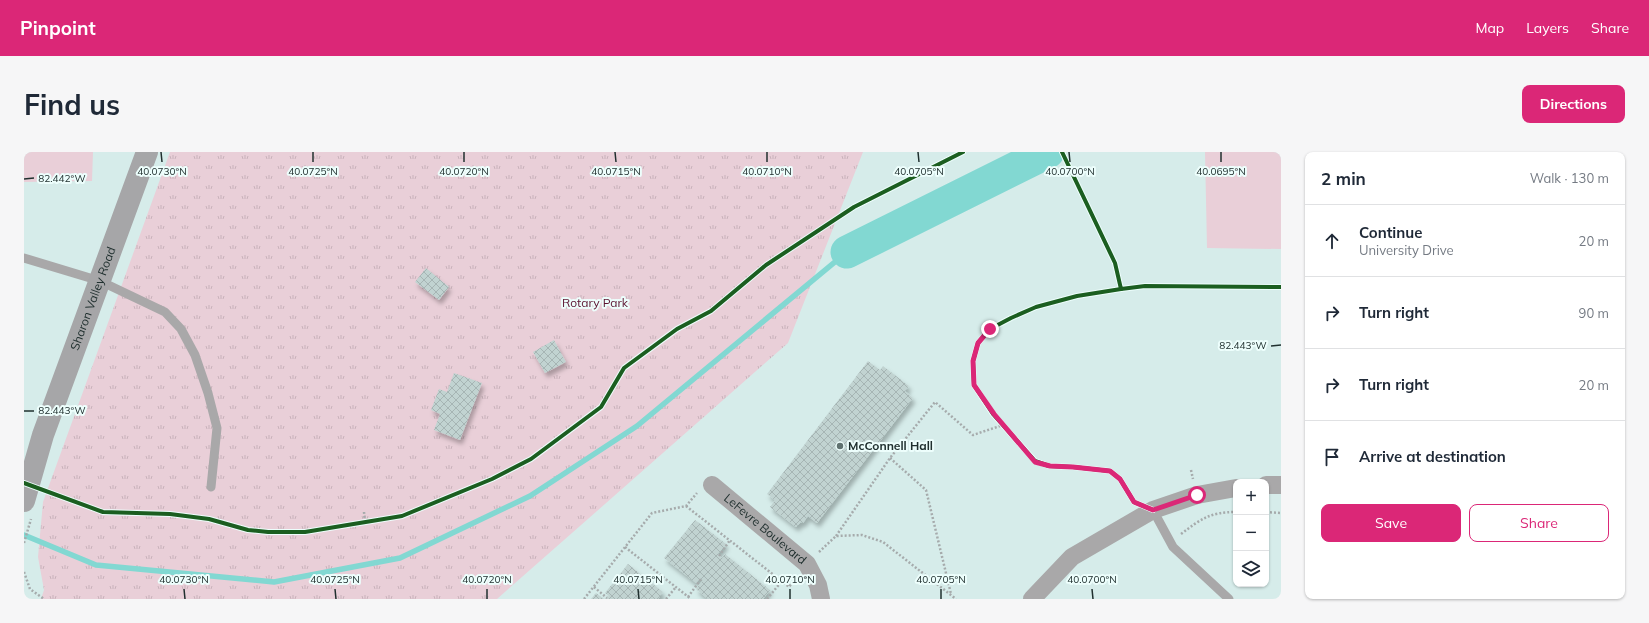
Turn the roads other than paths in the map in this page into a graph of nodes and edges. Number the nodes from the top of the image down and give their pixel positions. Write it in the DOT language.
graph roads {
  1 [pos="147,152"];
  2 [pos="24,258"];
  3 [pos="100,281"];
  4 [pos="40,446"];
  5 [pos="24,476"];
  6 [pos="1269,485"];
  7 [pos="1281,485"];
  8 [pos="211,487"];
  9 [pos="705,489"];
  10 [pos="1233,489"];
  11 [pos="24,501"];
  12 [pos="1153,510"];
  13 [pos="821,599"];
  14 [pos="1032,599"];
  15 [pos="1229,599"];
  1 -- 3 [label="street, Sharon Valley Road"];
  2 -- 3 [label="lane"];
  3 -- 4 [label="street, Sharon Valley Road"];
  3 -- 8 [label="lane"];
  4 -- 5 [label="street, Sharon Valley Road"];
  4 -- 11 [label="street, Sharon Valley Road"];
  6 -- 7 [label="street"];
  9 -- 13 [label="street, LeFevre Boulevard"];
  10 -- 12 [label="street"];
  12 -- 14 [label="street"];
  12 -- 15 [label="lane"];
}
